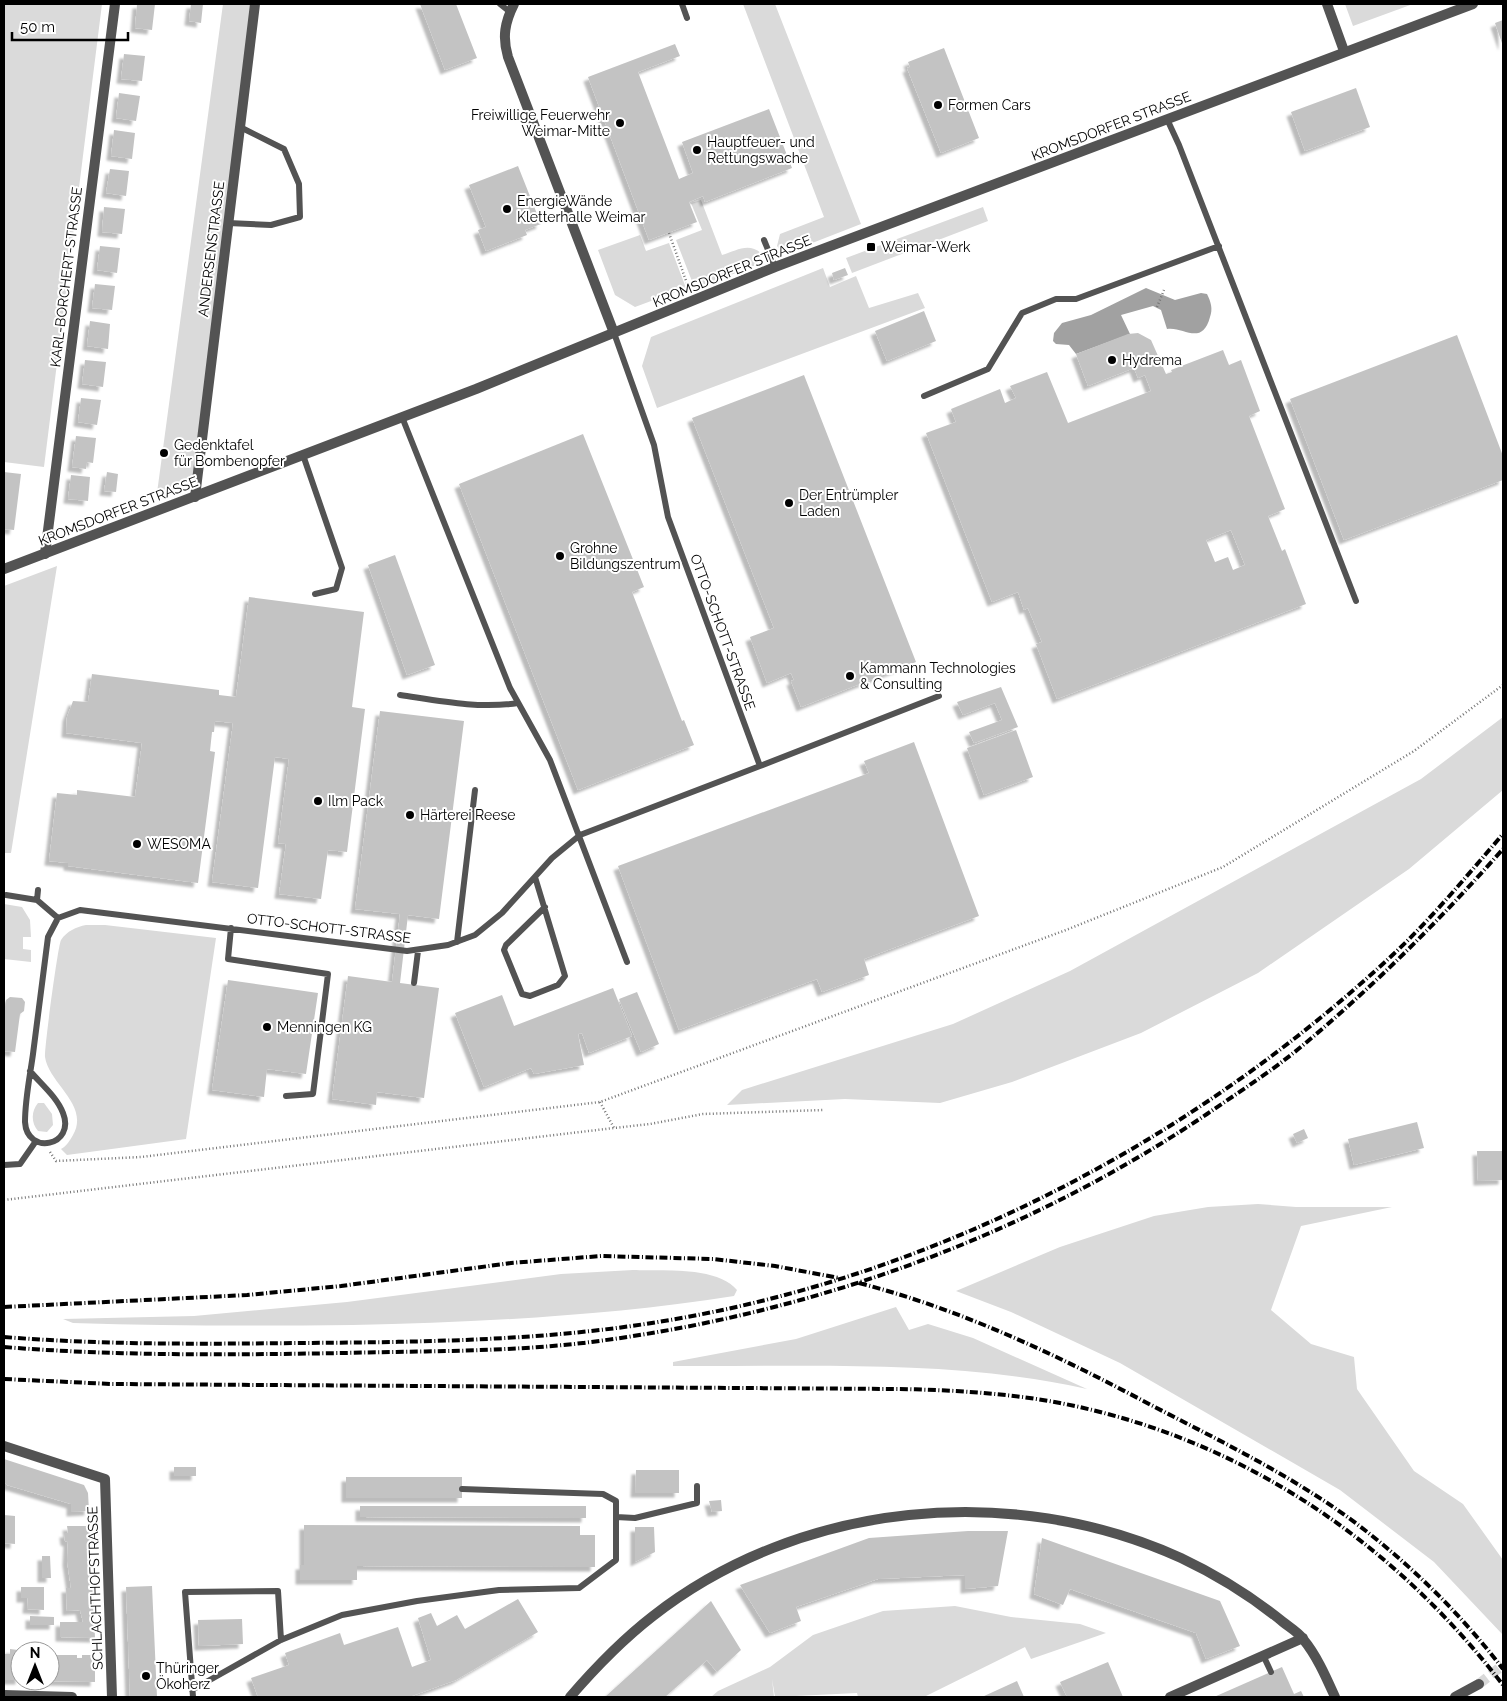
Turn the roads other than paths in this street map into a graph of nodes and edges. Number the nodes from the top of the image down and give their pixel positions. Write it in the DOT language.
graph roads {
  1 [pos="115,4"];
  2 [pos="255,4"];
  3 [pos="500,4"];
  4 [pos="682,4"];
  5 [pos="1327,4"];
  6 [pos="1473,4"];
  7 [pos="512,8"];
  8 [pos="687,18"];
  9 [pos="1344,51"];
  10 [pos="1167,119"];
  11 [pos="240,127"];
  12 [pos="228,223"];
  13 [pos="764,240"];
  14 [pos="1218,246"];
  15 [pos="775,267"];
  16 [pos="614,334"];
  17 [pos="924,396"];
  18 [pos="402,417"];
  19 [pos="303,455"];
  20 [pos="195,497"];
  21 [pos="45,554"];
  22 [pos="4,569"];
  23 [pos="315,594"];
  24 [pos="1356,601"];
  25 [pos="400,695"];
  26 [pos="939,696"];
  27 [pos="518,703"];
  28 [pos="760,766"];
  29 [pos="475,790"];
  30 [pos="580,835"];
  31 [pos="535,877"];
  32 [pos="38,890"];
  33 [pos="6,895"];
  34 [pos="37,900"];
  35 [pos="544,907"];
  36 [pos="58,918"];
  37 [pos="231,928"];
  38 [pos="457,942"];
  39 [pos="418,951"];
  40 [pos="627,962"];
  41 [pos="414,983"];
  42 [pos="30,1071"];
  43 [pos="286,1096"];
  44 [pos="36,1141"];
  45 [pos="4,1165"];
  46 [pos="4,1446"];
  47 [pos="697,1486"];
  48 [pos="462,1489"];
  49 [pos="616,1517"];
  50 [pos="1302,1638"];
  51 [pos="281,1640"];
  52 [pos="1263,1655"];
  53 [pos="1271,1672"];
  54 [pos="1478,1684"];
  55 [pos="192,1694"];
  56 [pos="4,1695"];
  57 [pos="72,1697"];
  58 [pos="112,1697"];
  59 [pos="570,1697"];
  60 [pos="1170,1697"];
  61 [pos="1335,1697"];
  62 [pos="1455,1697"];
  1 -- 21 [label="street, KARL-BORCHERT-STRASSE"];
  2 -- 11 [label="street, ANDERSENSTRASSE"];
  3 -- 7 [label="lane"];
  4 -- 8 [label="lane"];
  5 -- 9 [label="street"];
  6 -- 9 [label="street, KROMSDORFER STRASSE"];
  7 -- 16 [label="street"];
  9 -- 10 [label="street, KROMSDORFER STRASSE"];
  10 -- 14 [label="lane"];
  10 -- 15 [label="street, KROMSDORFER STRASSE"];
  11 -- 12 [label="street, ANDERSENSTRASSE"];
  11 -- 12 [label="lane"];
  12 -- 20 [label="street, ANDERSENSTRASSE"];
  13 -- 15 [label="lane"];
  14 -- 17 [label="lane"];
  14 -- 24 [label="lane"];
  15 -- 16 [label="street, KROMSDORFER STRASSE"];
  16 -- 18 [label="street, KROMSDORFER STRASSE"];
  16 -- 28 [label="lane, OTTO-SCHOTT-STRASSE"];
  18 -- 19 [label="street, KROMSDORFER STRASSE"];
  18 -- 27 [label="lane"];
  19 -- 20 [label="street, KROMSDORFER STRASSE"];
  19 -- 23 [label="lane"];
  20 -- 21 [label="street, KROMSDORFER STRASSE"];
  21 -- 22 [label="street, KROMSDORFER STRASSE"];
  25 -- 27 [label="lane"];
  26 -- 28 [label="lane, OTTO-SCHOTT-STRASSE"];
  27 -- 30 [label="lane"];
  28 -- 30 [label="lane, OTTO-SCHOTT-STRASSE"];
  29 -- 38 [label="lane"];
  30 -- 31 [label="lane, OTTO-SCHOTT-STRASSE"];
  30 -- 40 [label="lane"];
  31 -- 35 [label="lane"];
  31 -- 38 [label="lane, OTTO-SCHOTT-STRASSE"];
  32 -- 34 [label="lane"];
  33 -- 34 [label="lane"];
  34 -- 36 [label="lane"];
  35 -- 35 [label="lane"];
  36 -- 37 [label="lane, OTTO-SCHOTT-STRASSE"];
  36 -- 42 [label="lane"];
  37 -- 39 [label="lane, OTTO-SCHOTT-STRASSE"];
  37 -- 43 [label="lane"];
  38 -- 39 [label="lane, OTTO-SCHOTT-STRASSE"];
  39 -- 41 [label="lane"];
  42 -- 44 [label="lane"];
  42 -- 44 [label="lane"];
  44 -- 45 [label="lane"];
  46 -- 58 [label="street, SCHLACHTHOFSTRASSE"];
  47 -- 49 [label="lane"];
  48 -- 49 [label="lane"];
  49 -- 51 [label="lane"];
  50 -- 52 [label="street"];
  50 -- 59 [label="street"];
  50 -- 61 [label="street"];
  51 -- 55 [label="lane"];
  51 -- 55 [label="lane"];
  52 -- 53 [label="lane"];
  52 -- 60 [label="street"];
  54 -- 62 [label="street"];
  56 -- 57 [label="street"];
}
